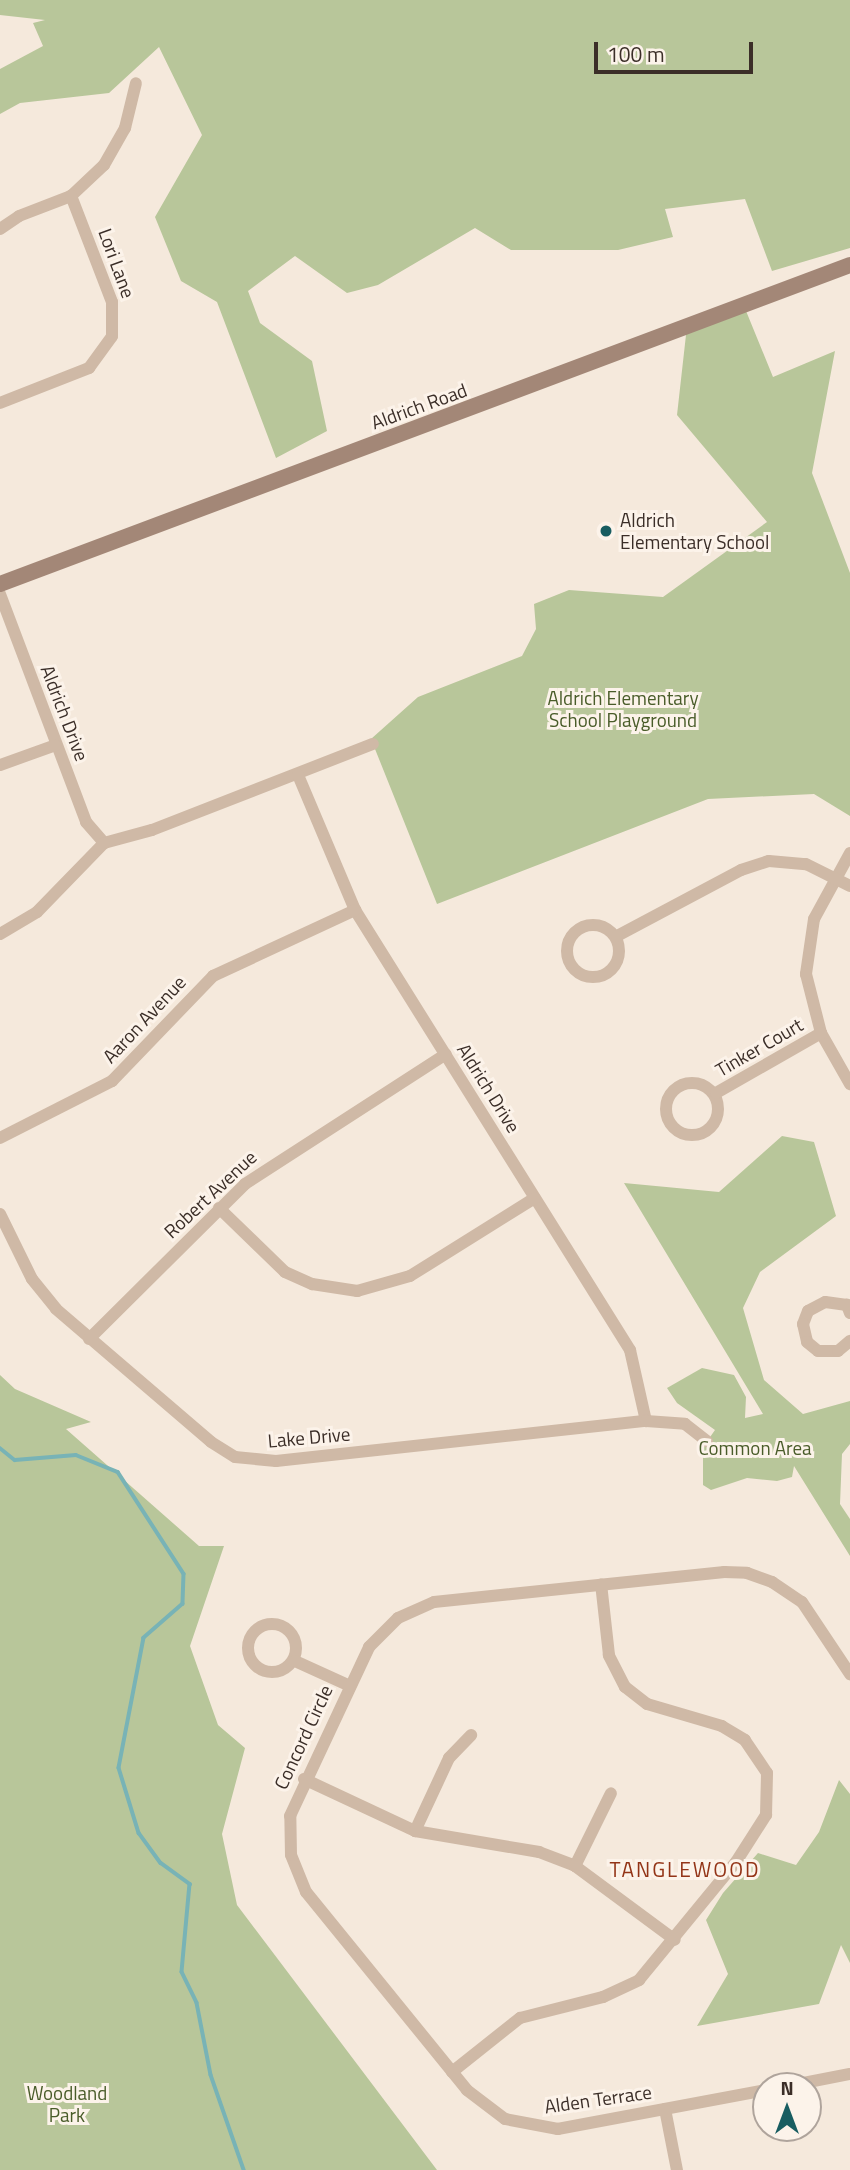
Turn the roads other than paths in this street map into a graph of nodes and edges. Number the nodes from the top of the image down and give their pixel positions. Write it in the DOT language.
graph roads {
  1 [pos="136,83"];
  2 [pos="71,196"];
  3 [pos="0,229"];
  4 [pos="850,265"];
  5 [pos="0,403"];
  6 [pos="0,584"];
  7 [pos="0,594"];
  8 [pos="373,744"];
  9 [pos="56,745"];
  10 [pos="0,765"];
  11 [pos="298,775"];
  12 [pos="104,843"];
  13 [pos="850,853"];
  14 [pos="836,877"];
  15 [pos="850,886"];
  16 [pos="355,910"];
  17 [pos="0,934"];
  18 [pos="617,936"];
  19 [pos="821,1033"];
  20 [pos="446,1054"];
  21 [pos="850,1084"];
  22 [pos="716,1093"];
  23 [pos="0,1138"];
  24 [pos="535,1198"];
  25 [pos="219,1209"];
  26 [pos="0,1214"];
  27 [pos="849,1306"];
  28 [pos="89,1339"];
  29 [pos="850,1341"];
  30 [pos="646,1421"];
  31 [pos="707,1441"];
  32 [pos="601,1584"];
  33 [pos="295,1661"];
  34 [pos="850,1674"];
  35 [pos="348,1685"];
  36 [pos="471,1735"];
  37 [pos="304,1779"];
  38 [pos="611,1793"];
  39 [pos="415,1831"];
  40 [pos="575,1866"];
  41 [pos="674,1940"];
  42 [pos="452,2071"];
  43 [pos="850,2074"];
  44 [pos="822,2079"];
  45 [pos="752,2093"];
  46 [pos="665,2109"];
  47 [pos="677,2170"];
  1 -- 2 [label="street"];
  2 -- 3 [label="street"];
  2 -- 5 [label="street, Lori Lane"];
  4 -- 6 [label="main road, Aldrich Road"];
  7 -- 9 [label="street, Aldrich Drive"];
  8 -- 11 [label="street"];
  9 -- 10 [label="street"];
  9 -- 12 [label="street, Aldrich Drive"];
  11 -- 12 [label="street"];
  11 -- 16 [label="street, Aldrich Drive"];
  12 -- 17 [label="street"];
  13 -- 14 [label="street"];
  14 -- 15 [label="street"];
  14 -- 18 [label="street"];
  14 -- 19 [label="street"];
  16 -- 20 [label="street, Aldrich Drive"];
  16 -- 23 [label="street, Aaron Avenue"];
  18 -- 18 [label="street"];
  19 -- 21 [label="street"];
  19 -- 22 [label="street, Tinker Court"];
  20 -- 24 [label="street, Aldrich Drive"];
  20 -- 25 [label="street, Robert Avenue"];
  22 -- 22 [label="street"];
  24 -- 25 [label="street"];
  24 -- 30 [label="street, Aldrich Drive"];
  25 -- 28 [label="street, Robert Avenue"];
  26 -- 28 [label="street, Lake Drive"];
  27 -- 29 [label="street"];
  28 -- 30 [label="street, Lake Drive"];
  30 -- 31 [label="street, Lake Drive"];
  32 -- 34 [label="street, Concord Circle"];
  32 -- 35 [label="street, Concord Circle"];
  32 -- 41 [label="street"];
  33 -- 35 [label="street"];
  35 -- 37 [label="street, Concord Circle"];
  36 -- 39 [label="street"];
  37 -- 39 [label="street"];
  37 -- 42 [label="street, Concord Circle"];
  38 -- 40 [label="street"];
  39 -- 40 [label="street"];
  40 -- 41 [label="street"];
  41 -- 42 [label="street"];
  42 -- 46 [label="street, Alden Terrace"];
  43 -- 44 [label="street"];
  45 -- 46 [label="street"];
  46 -- 47 [label="street, Alden Terrace"];
}
